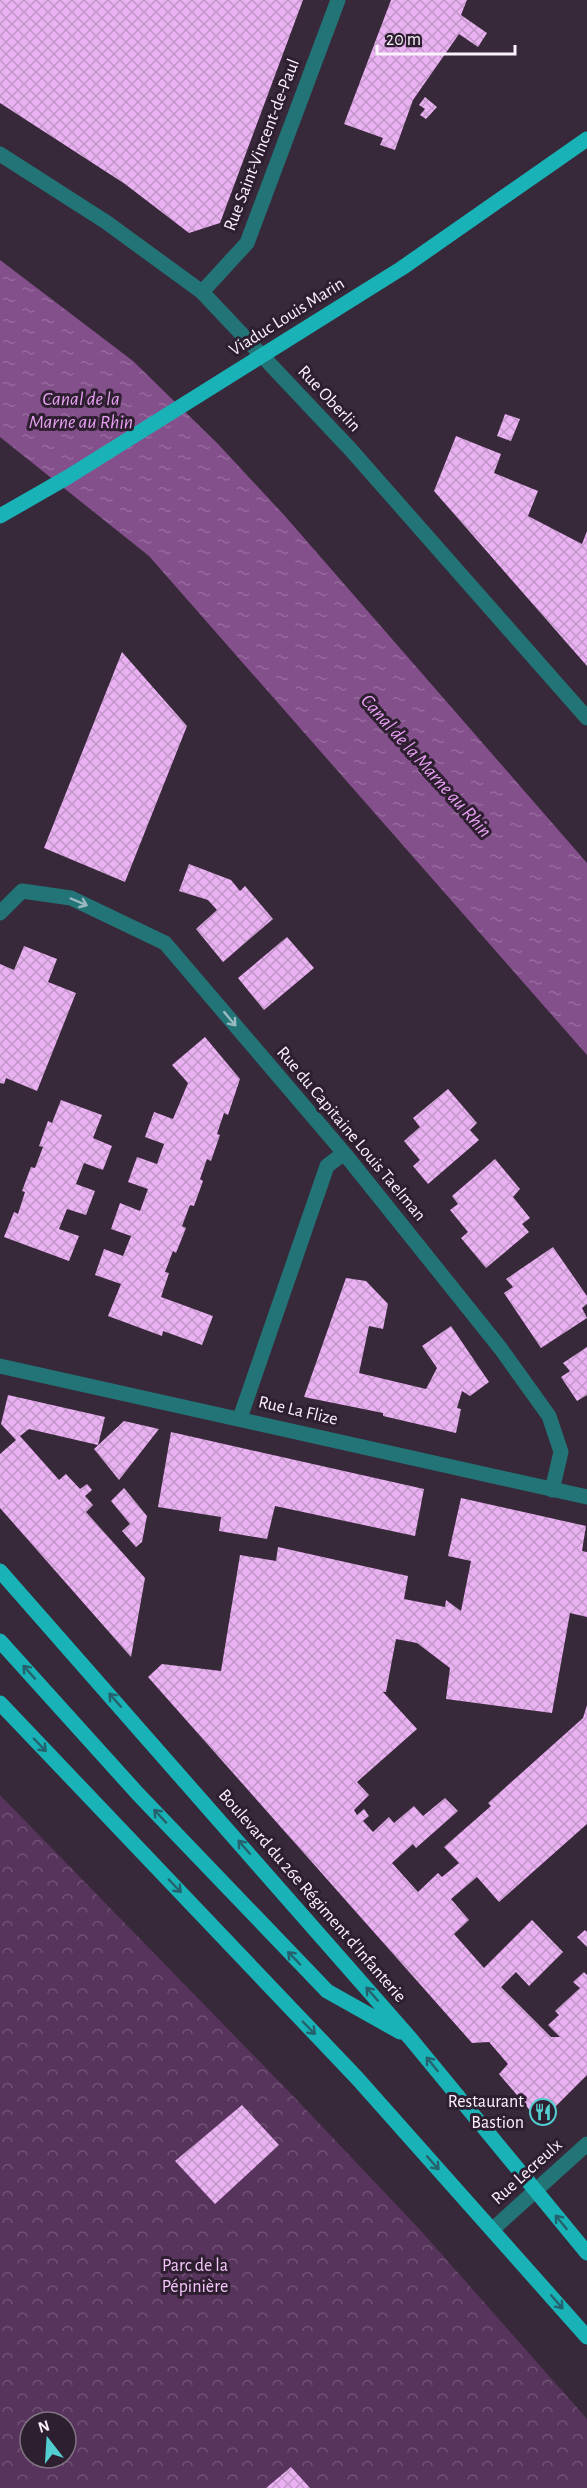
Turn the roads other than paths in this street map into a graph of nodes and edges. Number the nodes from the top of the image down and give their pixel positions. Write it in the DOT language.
graph roads {
  1 [pos="338,0"];
  2 [pos="587,139"];
  3 [pos="0,154"];
  4 [pos="202,292"];
  5 [pos="0,516"];
  6 [pos="587,718"];
  7 [pos="0,913"];
  8 [pos="344,1153"];
  9 [pos="0,1366"];
  10 [pos="240,1418"];
  11 [pos="552,1490"];
  12 [pos="587,1497"];
  13 [pos="0,1571"];
  14 [pos="0,1641"];
  15 [pos="0,1703"];
  16 [pos="410,2038"];
  17 [pos="587,2144"];
  18 [pos="535,2191"];
  19 [pos="493,2229"];
  20 [pos="587,2253"];
  21 [pos="587,2337"];
  1 -- 4 [label="street, Rue Saint-Vincent-de-Paul"];
  2 -- 5 [label="main road, Viaduc Louis Marin, bridge"];
  3 -- 4 [label="street, Rue Oberlin"];
  4 -- 6 [label="street, Rue Oberlin"];
  7 -- 8 [label="street, Rue du Capitaine Louis Taelman, one-way"];
  8 -- 10 [label="street"];
  8 -- 11 [label="street, Rue du Capitaine Louis Taelman"];
  9 -- 10 [label="street, Rue La Flize"];
  10 -- 11 [label="street, Rue La Flize"];
  11 -- 12 [label="street, Rue La Flize"];
  16 -- 13 [label="main road, Boulevard du 26e Régiment d'Infanterie, one-way"];
  16 -- 14 [label="main road, one-way"];
  15 -- 19 [label="main road, one-way"];
  18 -- 16 [label="main road, Boulevard du 26e Régiment d'Infanterie, one-way"];
  17 -- 18 [label="street, Rue Lecreulx"];
  18 -- 19 [label="street, Rue Lecreulx"];
  20 -- 18 [label="main road, Boulevard du 26e Régiment d'Infanterie, one-way"];
  19 -- 21 [label="main road, one-way"];
}
